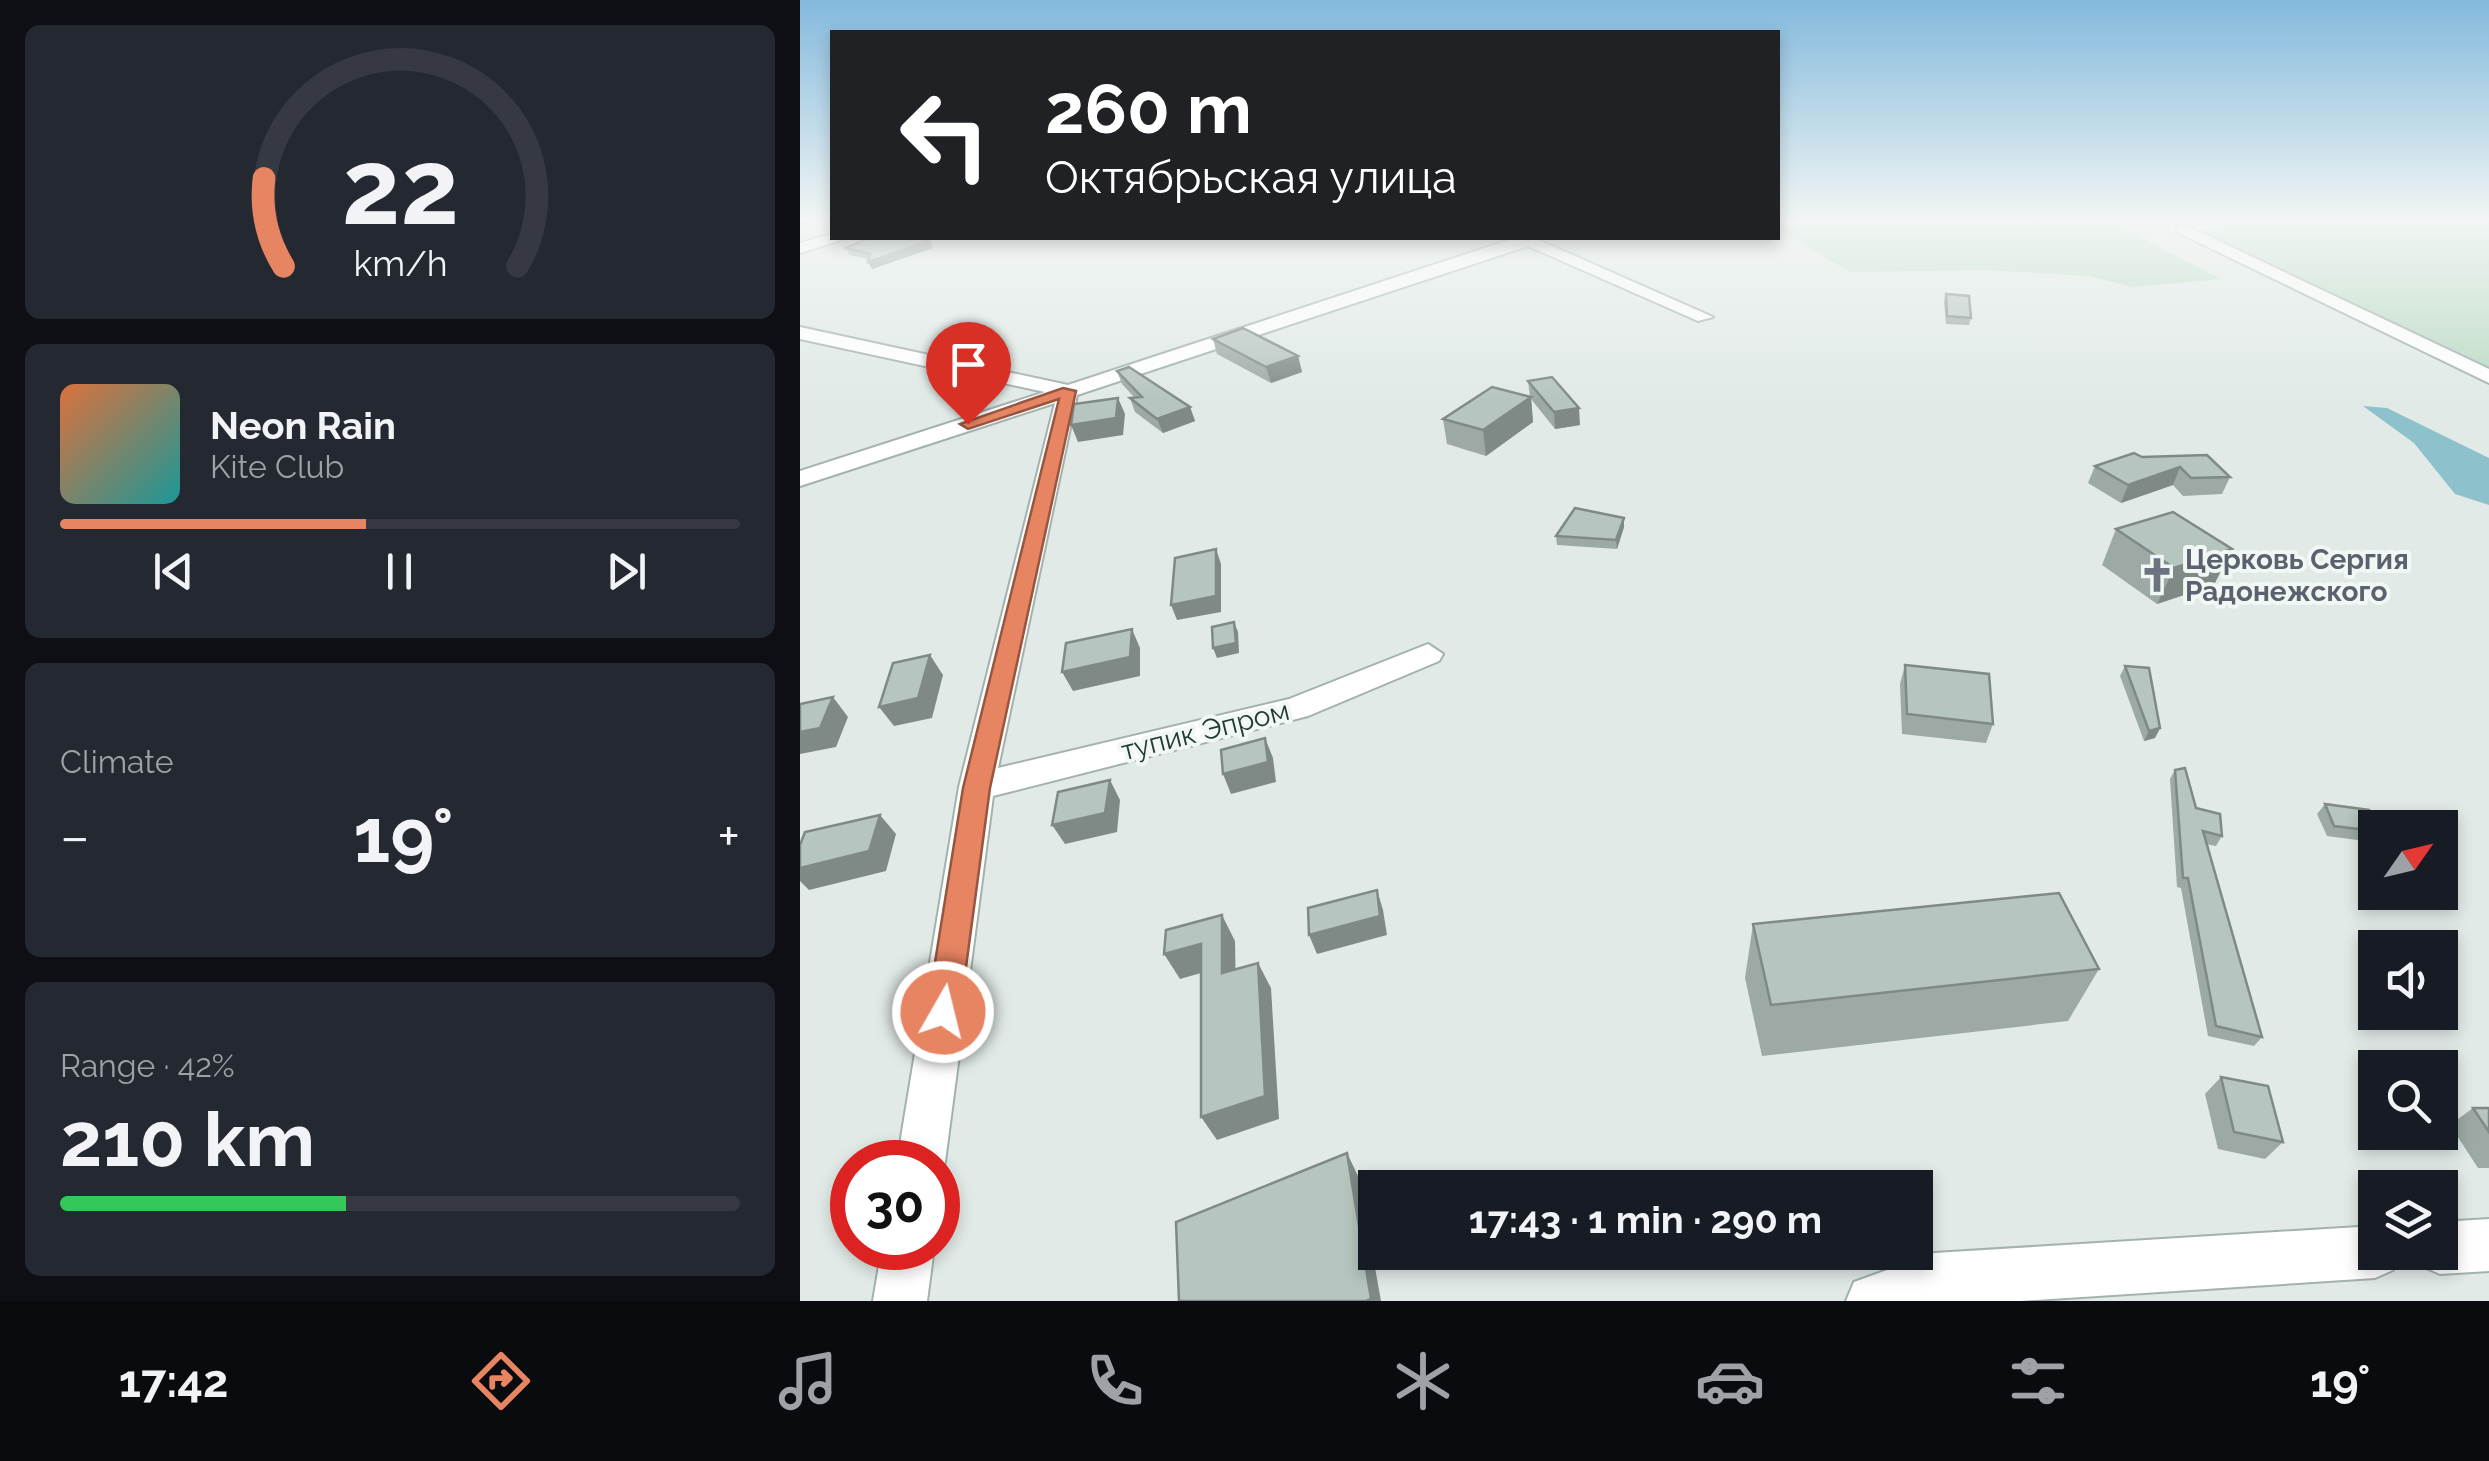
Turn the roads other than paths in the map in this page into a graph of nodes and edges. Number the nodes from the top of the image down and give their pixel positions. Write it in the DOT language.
graph roads {
  1 [pos="1403,280"];
  2 [pos="1619,280"];
  3 [pos="2289,280"];
  4 [pos="1704,317"];
  5 [pos="800,332"];
  6 [pos="2489,377"];
  7 [pos="1068,391"];
  8 [pos="800,480"];
  9 [pos="1428,654"];
  10 [pos="977,788"];
  11 [pos="924,1140"];
  12 [pos="2489,1245"];
  13 [pos="2458,1247"];
  14 [pos="2358,1253"];
  15 [pos="905,1270"];
  16 [pos="900,1301"];
  17 [pos="1874,1301"];
  1 -- 7 [label="street"];
  2 -- 4 [label="street"];
  3 -- 6 [label="street"];
  5 -- 7 [label="street"];
  7 -- 8 [label="street"];
  7 -- 10 [label="street"];
  9 -- 10 [label="street, тупик Эпром"];
  10 -- 11 [label="street"];
  12 -- 13 [label="street"];
  14 -- 17 [label="street"];
  15 -- 16 [label="street"];
}
